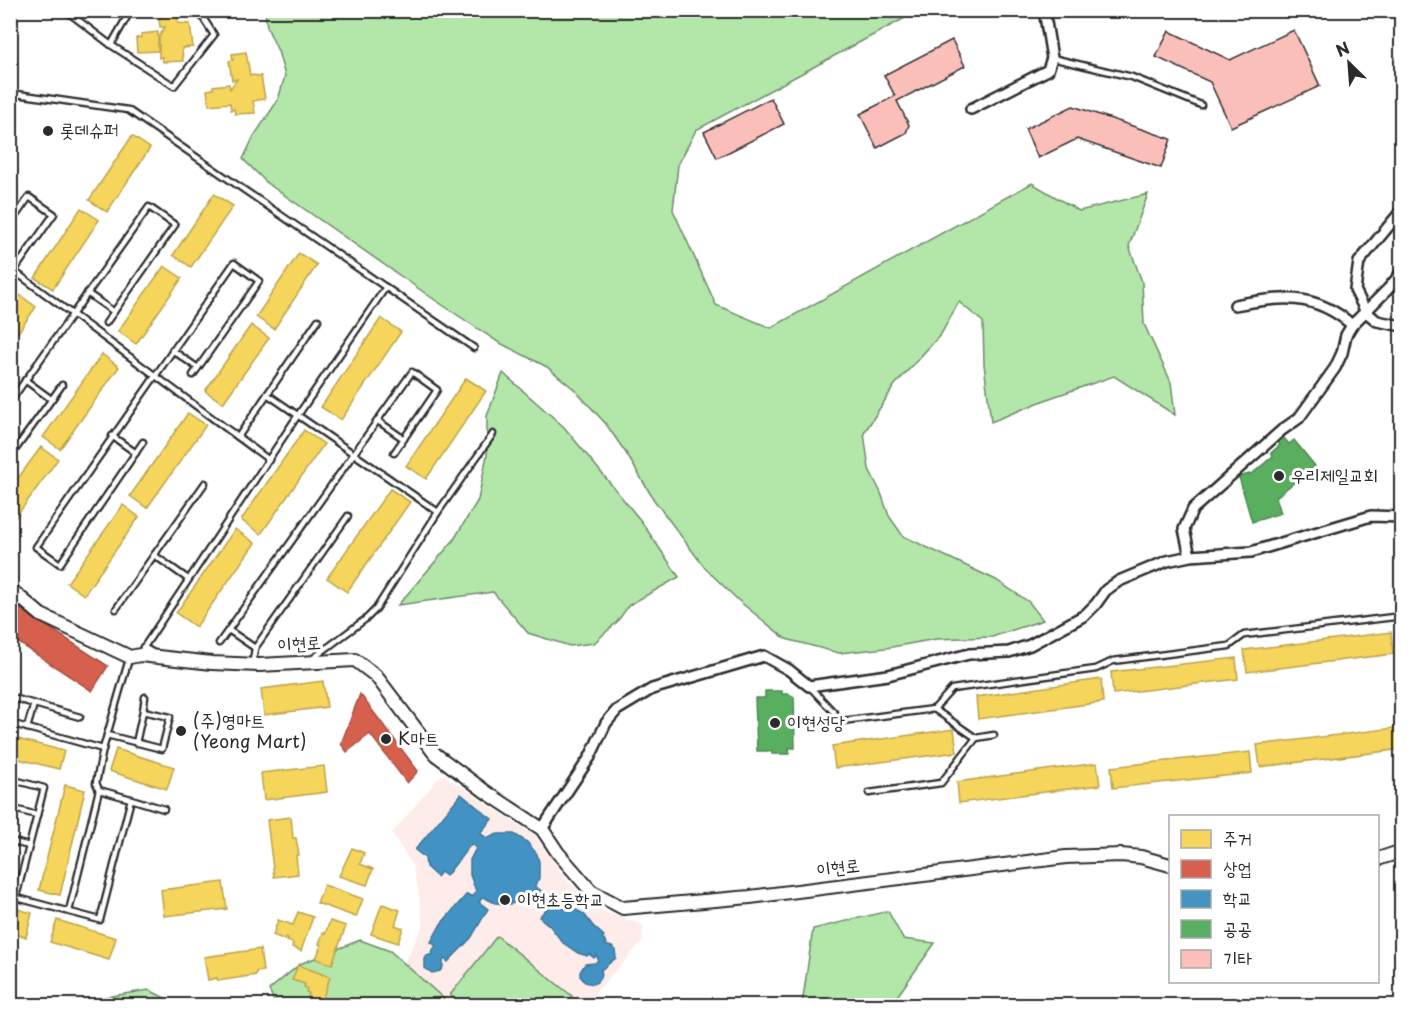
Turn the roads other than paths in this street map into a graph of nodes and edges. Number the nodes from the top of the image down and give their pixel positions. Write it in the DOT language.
graph roads {
  1 [pos="65,10"];
  2 [pos="131,10"];
  3 [pos="198,10"];
  4 [pos="1044,10"];
  5 [pos="111,45"];
  6 [pos="1052,58"];
  7 [pos="10,93"];
  8 [pos="1202,105"];
  9 [pos="971,109"];
  10 [pos="1401,210"];
  11 [pos="10,224"];
  12 [pos="12,270"];
  13 [pos="1401,272"];
  14 [pos="386,287"];
  15 [pos="87,293"];
  16 [pos="1235,305"];
  17 [pos="114,312"];
  18 [pos="1366,312"];
  19 [pos="72,314"];
  20 [pos="318,320"];
  21 [pos="106,324"];
  22 [pos="1352,325"];
  23 [pos="1401,326"];
  24 [pos="474,348"];
  25 [pos="172,350"];
  26 [pos="198,368"];
  27 [pos="155,375"];
  28 [pos="193,375"];
  29 [pos="25,381"];
  30 [pos="62,385"];
  31 [pos="267,394"];
  32 [pos="51,399"];
  33 [pos="10,402"];
  34 [pos="298,415"];
  35 [pos="378,421"];
  36 [pos="493,434"];
  37 [pos="112,436"];
  38 [pos="238,437"];
  39 [pos="404,439"];
  40 [pos="143,442"];
  41 [pos="136,453"];
  42 [pos="394,453"];
  43 [pos="354,454"];
  44 [pos="10,457"];
  45 [pos="269,460"];
  46 [pos="205,483"];
  47 [pos="438,512"];
  48 [pos="348,516"];
  49 [pos="1401,517"];
  50 [pos="154,555"];
  51 [pos="1190,556"];
  52 [pos="189,579"];
  53 [pos="10,589"];
  54 [pos="116,609"];
  55 [pos="1401,616"];
  56 [pos="230,631"];
  57 [pos="219,644"];
  58 [pos="255,648"];
  59 [pos="138,653"];
  60 [pos="253,662"];
  61 [pos="809,686"];
  62 [pos="10,697"];
  63 [pos="145,697"];
  64 [pos="34,704"];
  65 [pos="934,709"];
  66 [pos="143,711"];
  67 [pos="80,717"];
  68 [pos="10,723"];
  69 [pos="27,728"];
  70 [pos="107,735"];
  71 [pos="994,735"];
  72 [pos="976,738"];
  73 [pos="136,743"];
  74 [pos="103,749"];
  75 [pos="10,779"];
  76 [pos="99,790"];
  77 [pos="869,794"];
  78 [pos="131,799"];
  79 [pos="10,808"];
  80 [pos="164,809"];
  81 [pos="37,815"];
  82 [pos="542,829"];
  83 [pos="10,841"];
  84 [pos="29,846"];
  85 [pos="1401,851"];
  86 [pos="1379,858"];
  87 [pos="1169,865"];
  88 [pos="13,896"];
  89 [pos="69,911"];
  1 -- 5 [label="lane"];
  2 -- 5 [label="lane"];
  3 -- 5 [label="lane"];
  4 -- 6 [label="street"];
  6 -- 8 [label="lane"];
  6 -- 9 [label="street"];
  7 -- 14 [label="lane"];
  10 -- 18 [label="street"];
  11 -- 12 [label="lane"];
  12 -- 19 [label="lane"];
  13 -- 18 [label="street"];
  14 -- 24 [label="lane"];
  14 -- 34 [label="lane"];
  15 -- 17 [label="lane"];
  15 -- 17 [label="lane"];
  15 -- 19 [label="lane"];
  16 -- 22 [label="street"];
  17 -- 21 [label="lane"];
  18 -- 22 [label="street"];
  18 -- 23 [label="street"];
  19 -- 27 [label="lane"];
  19 -- 29 [label="lane"];
  20 -- 31 [label="lane"];
  22 -- 51 [label="street"];
  25 -- 26 [label="lane"];
  25 -- 26 [label="lane"];
  25 -- 27 [label="lane"];
  26 -- 28 [label="lane"];
  27 -- 37 [label="lane"];
  27 -- 38 [label="lane"];
  29 -- 32 [label="lane"];
  29 -- 33 [label="lane"];
  30 -- 32 [label="lane"];
  31 -- 34 [label="lane"];
  31 -- 38 [label="lane"];
  32 -- 44 [label="lane"];
  34 -- 43 [label="lane"];
  34 -- 45 [label="lane"];
  35 -- 39 [label="lane"];
  35 -- 39 [label="lane"];
  35 -- 43 [label="lane"];
  36 -- 47 [label="lane"];
  37 -- 41 [label="lane"];
  37 -- 41 [label="lane"];
  38 -- 45 [label="lane"];
  39 -- 42 [label="lane"];
  40 -- 41 [label="lane"];
  43 -- 47 [label="lane"];
  43 -- 56 [label="lane"];
  45 -- 52 [label="lane"];
  46 -- 50 [label="lane"];
  47 -- 60 [label="lane"];
  48 -- 58 [label="lane"];
  49 -- 51 [label="street"];
  50 -- 52 [label="lane"];
  50 -- 54 [label="lane"];
  51 -- 61 [label="street"];
  52 -- 59 [label="lane"];
  53 -- 59 [label="street, 이현로"];
  55 -- 65 [label="lane"];
  56 -- 57 [label="lane"];
  56 -- 58 [label="lane"];
  58 -- 60 [label="lane"];
  59 -- 60 [label="lane"];
  59 -- 70 [label="lane"];
  59 -- 82 [label="street, 이현로"];
  61 -- 65 [label="lane"];
  61 -- 82 [label="street"];
  62 -- 64 [label="lane"];
  63 -- 66 [label="lane"];
  64 -- 67 [label="lane"];
  64 -- 69 [label="lane"];
  65 -- 72 [label="lane"];
  66 -- 73 [label="lane"];
  66 -- 73 [label="lane"];
  68 -- 69 [label="lane"];
  69 -- 74 [label="lane"];
  70 -- 73 [label="lane"];
  70 -- 74 [label="lane"];
  71 -- 72 [label="lane"];
  72 -- 77 [label="lane"];
  74 -- 76 [label="lane"];
  75 -- 81 [label="lane"];
  76 -- 78 [label="lane"];
  76 -- 89 [label="lane"];
  78 -- 80 [label="lane"];
  78 -- 89 [label="lane"];
  79 -- 81 [label="lane"];
  81 -- 84 [label="lane"];
  82 -- 87 [label="street, 이현로"];
  83 -- 84 [label="lane"];
  84 -- 88 [label="lane"];
  85 -- 86 [label="street"];
  88 -- 89 [label="lane"];
}
